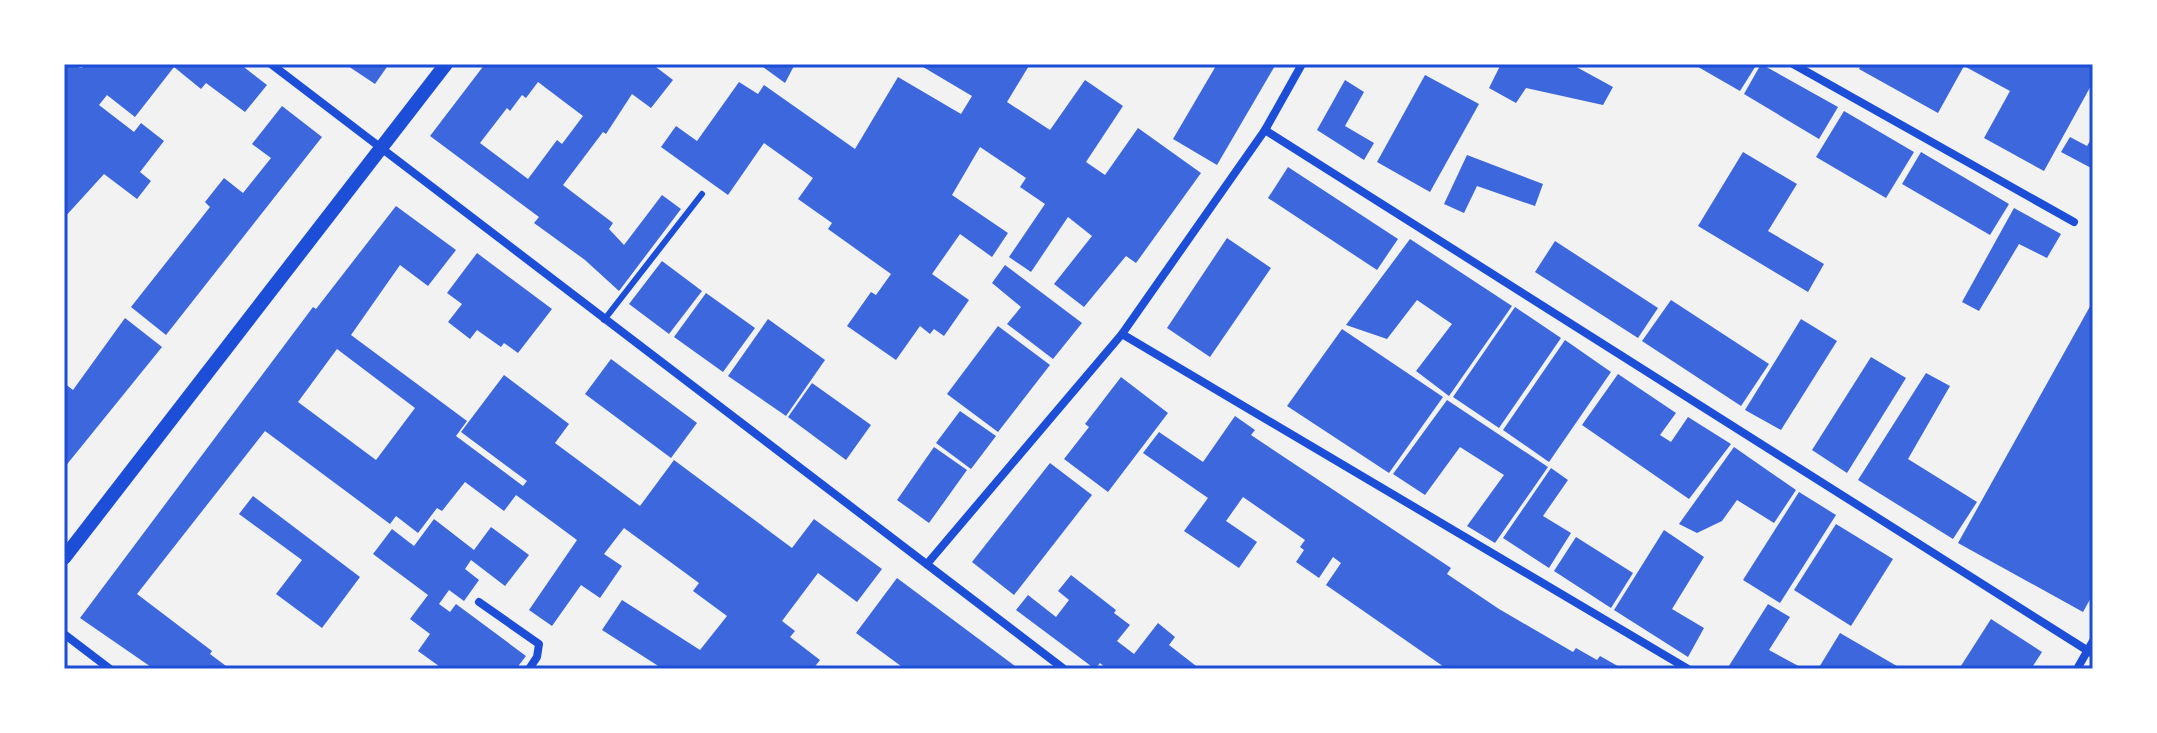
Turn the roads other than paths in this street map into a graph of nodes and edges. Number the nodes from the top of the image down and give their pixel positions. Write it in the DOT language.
graph roads {
  1 [pos="271,64"];
  2 [pos="446,64"];
  3 [pos="1302,64"];
  4 [pos="1793,64"];
  5 [pos="1265,130"];
  6 [pos="382,151"];
  7 [pos="702,194"];
  8 [pos="2074,222"];
  9 [pos="604,320"];
  10 [pos="1122,334"];
  11 [pos="64,558"];
  12 [pos="927,564"];
  13 [pos="479,602"];
  14 [pos="64,634"];
  15 [pos="2093,641"];
  16 [pos="2090,652"];
  17 [pos="110,669"];
  18 [pos="529,669"];
  19 [pos="1064,669"];
  20 [pos="1688,669"];
  21 [pos="2077,669"];
  1 -- 6 [label="street"];
  2 -- 6 [label="street"];
  3 -- 5 [label="street"];
  4 -- 8 [label="street"];
  5 -- 10 [label="street"];
  5 -- 16 [label="street"];
  6 -- 9 [label="street"];
  6 -- 11 [label="street"];
  7 -- 9 [label="lane"];
  9 -- 12 [label="street"];
  10 -- 12 [label="street"];
  10 -- 20 [label="street"];
  12 -- 19 [label="street"];
  13 -- 18 [label="street"];
  14 -- 17 [label="street"];
  15 -- 16 [label="street"];
  16 -- 21 [label="street"];
}
